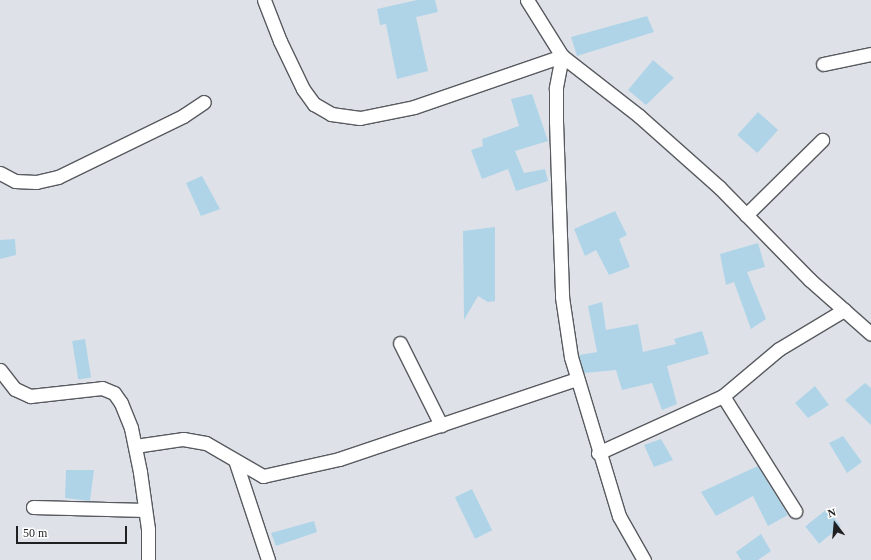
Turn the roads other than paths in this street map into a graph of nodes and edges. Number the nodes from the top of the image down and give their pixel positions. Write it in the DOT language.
graph roads {
  1 [pos="264,0"];
  2 [pos="527,0"];
  3 [pos="871,54"];
  4 [pos="562,56"];
  5 [pos="823,64"];
  6 [pos="204,102"];
  7 [pos="822,140"];
  8 [pos="0,173"];
  9 [pos="746,215"];
  10 [pos="844,310"];
  11 [pos="871,334"];
  12 [pos="400,343"];
  13 [pos="0,370"];
  14 [pos="577,379"];
  15 [pos="723,396"];
  16 [pos="441,425"];
  17 [pos="135,446"];
  18 [pos="598,453"];
  19 [pos="236,463"];
  20 [pos="33,506"];
  21 [pos="145,510"];
  22 [pos="795,511"];
  23 [pos="148,560"];
  24 [pos="268,560"];
  25 [pos="644,560"];
  1 -- 4 [label="street"];
  2 -- 4 [label="street"];
  3 -- 5 [label="street"];
  4 -- 9 [label="street"];
  4 -- 14 [label="street"];
  6 -- 8 [label="street"];
  7 -- 9 [label="street"];
  9 -- 10 [label="street"];
  10 -- 11 [label="street"];
  10 -- 15 [label="street"];
  12 -- 16 [label="street"];
  13 -- 17 [label="street"];
  14 -- 16 [label="street"];
  14 -- 18 [label="street"];
  15 -- 18 [label="street"];
  15 -- 22 [label="street"];
  16 -- 19 [label="street"];
  17 -- 19 [label="street"];
  17 -- 21 [label="street"];
  18 -- 25 [label="street"];
  19 -- 24 [label="street"];
  20 -- 21 [label="street"];
  21 -- 23 [label="street"];
}
